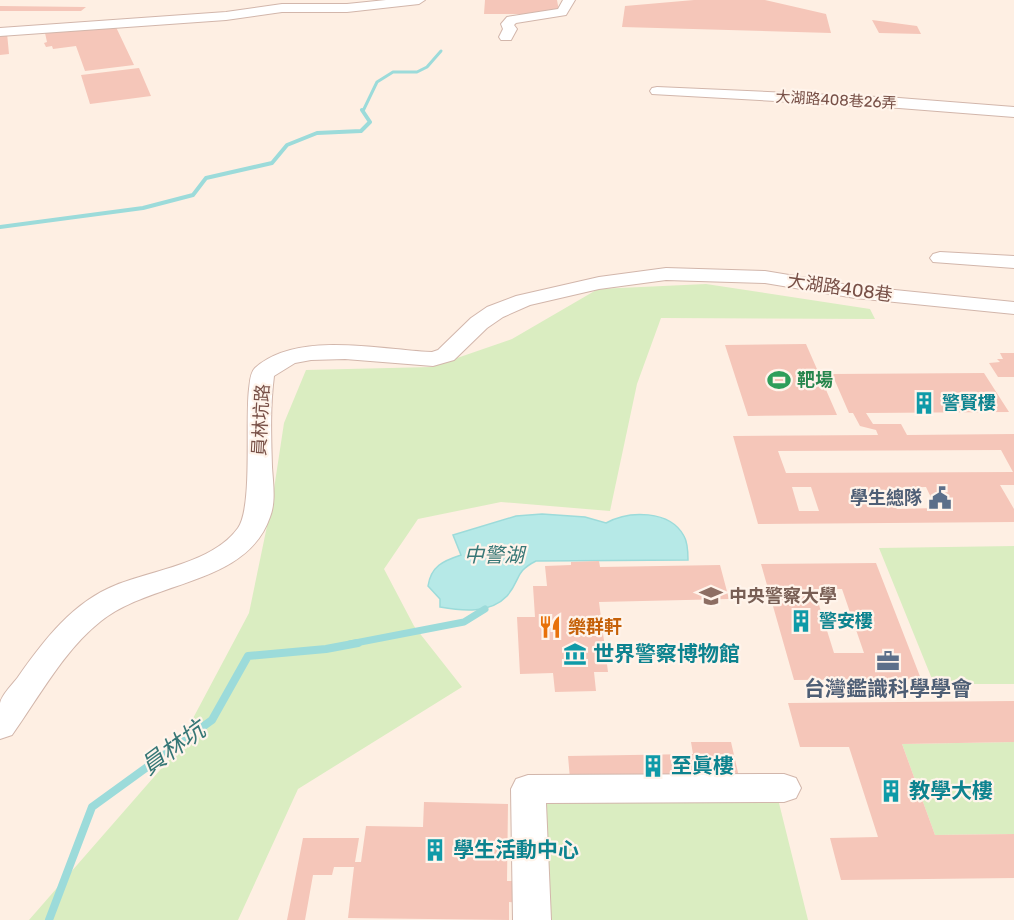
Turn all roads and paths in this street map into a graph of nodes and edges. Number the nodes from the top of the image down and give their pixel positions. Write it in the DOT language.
graph roads {
  1 [pos="419,0"];
  2 [pos="568,0"];
  3 [pos="0,32"];
  4 [pos="506,37"];
  5 [pos="657,91"];
  6 [pos="1014,112"];
  7 [pos="940,258"];
  8 [pos="1014,262"];
  9 [pos="666,274"];
  10 [pos="1014,308"];
  11 [pos="0,726"];
  12 [pos="784,788"];
  13 [pos="532,920"];
  1 -- 3 [label="street"];
  2 -- 4 [label="street"];
  5 -- 6 [label="street, 大湖路408巷26弄"];
  7 -- 8 [label="street"];
  9 -- 10 [label="street, 大湖路408巷"];
  9 -- 11 [label="street, 員林坑路"];
  12 -- 13 [label="street"];
}
